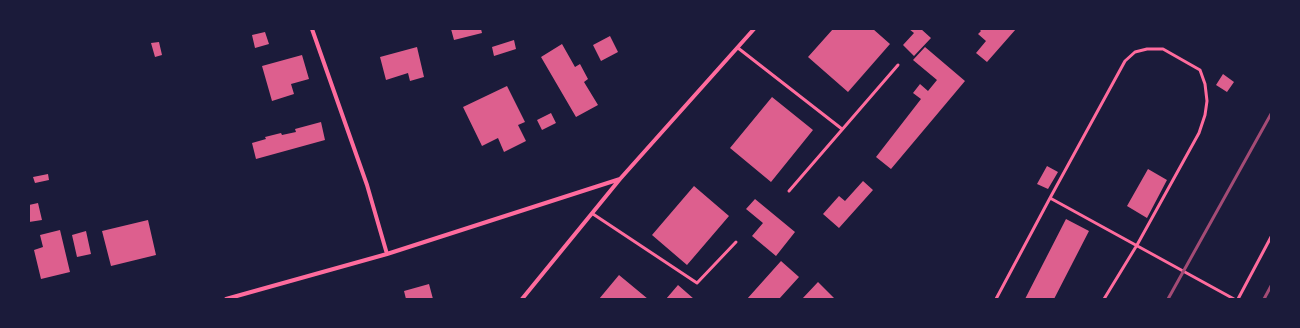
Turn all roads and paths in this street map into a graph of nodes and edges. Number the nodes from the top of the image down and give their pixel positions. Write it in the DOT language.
graph roads {
  1 [pos="312,29"];
  2 [pos="754,29"];
  3 [pos="738,48"];
  4 [pos="898,65"];
  5 [pos="842,129"];
  6 [pos="620,178"];
  7 [pos="789,191"];
  8 [pos="1050,198"];
  9 [pos="593,214"];
  10 [pos="1271,237"];
  11 [pos="736,242"];
  12 [pos="1138,245"];
  13 [pos="387,254"];
  14 [pos="226,299"];
  15 [pos="522,299"];
  16 [pos="996,299"];
  17 [pos="1104,299"];
  18 [pos="1234,299"];
  19 [pos="1238,299"];
  1 -- 13 [label="street"];
  2 -- 3 [label="street"];
  3 -- 5 [label="lane"];
  3 -- 6 [label="street"];
  4 -- 5 [label="lane"];
  5 -- 7 [label="lane"];
  6 -- 9 [label="street"];
  6 -- 13 [label="street"];
  8 -- 12 [label="lane"];
  8 -- 12 [label="lane"];
  8 -- 16 [label="lane"];
  9 -- 11 [label="lane"];
  9 -- 15 [label="street"];
  10 -- 19 [label="lane"];
  12 -- 17 [label="lane"];
  12 -- 18 [label="lane"];
  13 -- 14 [label="street"];
}
